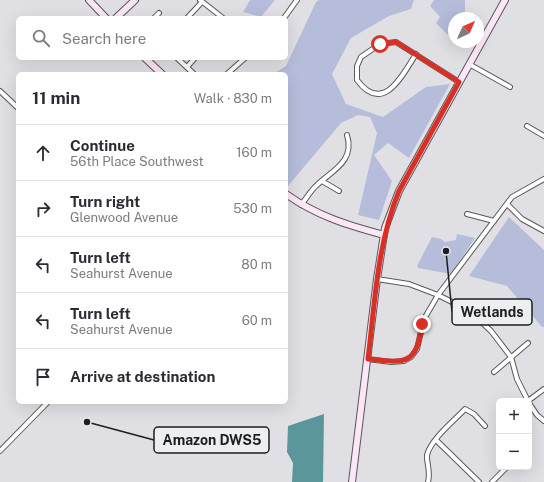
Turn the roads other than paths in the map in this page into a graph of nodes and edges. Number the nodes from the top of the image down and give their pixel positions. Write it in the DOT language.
graph roads {
  1 [pos="89,0"];
  2 [pos="135,0"];
  3 [pos="297,0"];
  4 [pos="505,0"];
  5 [pos="201,1"];
  6 [pos="159,13"];
  7 [pos="104,16"];
  8 [pos="118,16"];
  9 [pos="156,16"];
  10 [pos="189,16"];
  11 [pos="220,16"];
  12 [pos="285,16"];
  13 [pos="416,54"];
  14 [pos="147,60"];
  15 [pos="179,60"];
  16 [pos="194,60"];
  17 [pos="243,60"];
  18 [pos="469,64"];
  19 [pos="187,67"];
  20 [pos="160,72"];
  21 [pos="192,72"];
  22 [pos="229,72"];
  23 [pos="459,82"];
  24 [pos="510,87"];
  25 [pos="0,91"];
  26 [pos="16,106"];
  27 [pos="527,126"];
  28 [pos="347,135"];
  29 [pos="544,136"];
  30 [pos="544,179"];
  31 [pos="322,181"];
  32 [pos="339,190"];
  33 [pos="288,195"];
  34 [pos="506,204"];
  35 [pos="301,205"];
  36 [pos="466,214"];
  37 [pos="494,221"];
  38 [pos="544,232"];
  39 [pos="384,235"];
  40 [pos="377,279"];
  41 [pos="438,295"];
  42 [pos="528,343"];
  43 [pos="511,357"];
  44 [pos="368,359"];
  45 [pos="494,372"];
  46 [pos="544,389"];
  47 [pos="526,398"];
  48 [pos="532,399"];
  49 [pos="46,404"];
  50 [pos="532,408"];
  51 [pos="544,421"];
  52 [pos="485,426"];
  53 [pos="436,440"];
  54 [pos="0,452"];
  55 [pos="503,470"];
  56 [pos="352,482"];
  57 [pos="428,482"];
  58 [pos="479,482"];
  59 [pos="492,482"];
  1 -- 7 [label="street"];
  2 -- 8 [label="street"];
  3 -- 12 [label="street"];
  4 -- 18 [label="street"];
  5 -- 10 [label="street"];
  5 -- 11 [label="street"];
  6 -- 9 [label="street"];
  13 -- 13 [label="street"];
  13 -- 23 [label="street"];
  14 -- 20 [label="street"];
  15 -- 19 [label="street"];
  16 -- 19 [label="street"];
  17 -- 22 [label="street"];
  18 -- 23 [label="street"];
  18 -- 24 [label="street"];
  19 -- 21 [label="street"];
  23 -- 39 [label="street"];
  25 -- 26 [label="street"];
  27 -- 29 [label="street"];
  28 -- 31 [label="street"];
  30 -- 34 [label="street"];
  31 -- 32 [label="street"];
  31 -- 35 [label="street"];
  33 -- 35 [label="street"];
  34 -- 37 [label="street"];
  34 -- 38 [label="street"];
  35 -- 39 [label="street"];
  36 -- 37 [label="street"];
  37 -- 41 [label="street"];
  39 -- 40 [label="street"];
  40 -- 41 [label="street"];
  40 -- 44 [label="street"];
  41 -- 43 [label="street"];
  41 -- 44 [label="street"];
  42 -- 43 [label="street"];
  43 -- 45 [label="street"];
  43 -- 47 [label="street"];
  44 -- 56 [label="street"];
  46 -- 48 [label="street"];
  49 -- 54 [label="street"];
  50 -- 51 [label="street"];
  52 -- 53 [label="street"];
  53 -- 57 [label="street"];
  53 -- 58 [label="street"];
  55 -- 59 [label="street"];
}
